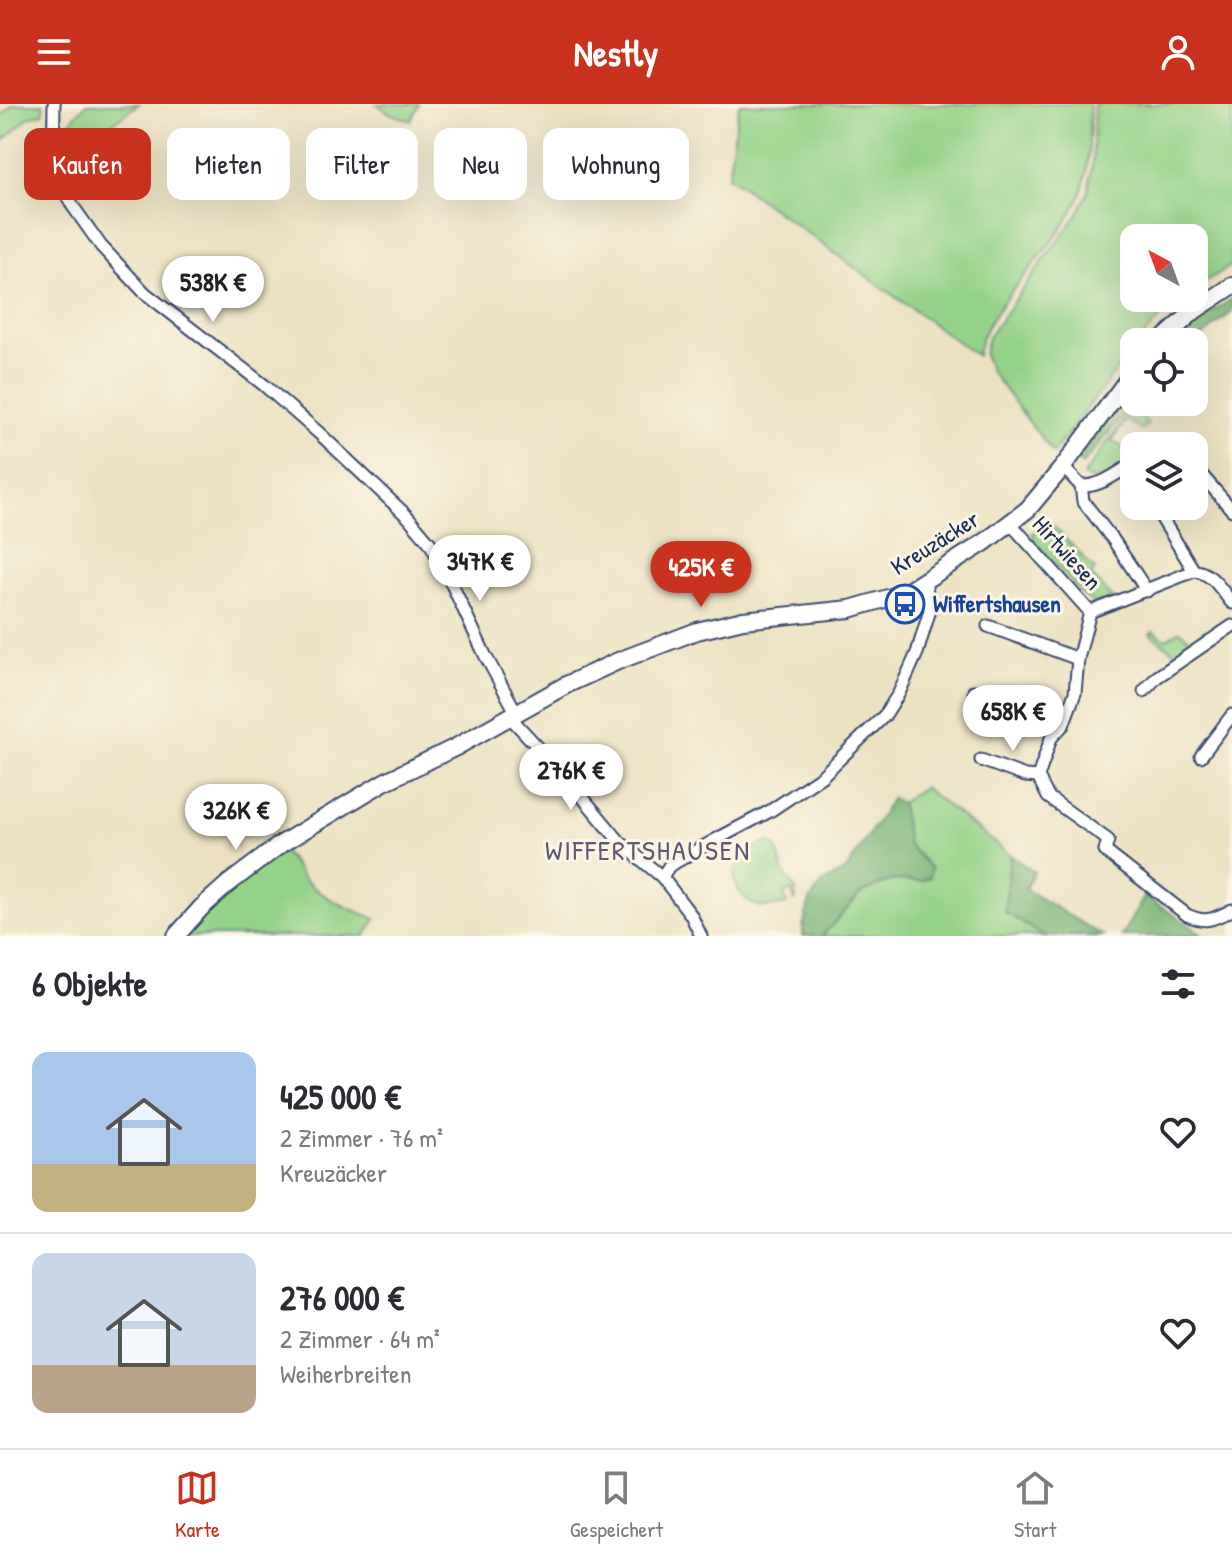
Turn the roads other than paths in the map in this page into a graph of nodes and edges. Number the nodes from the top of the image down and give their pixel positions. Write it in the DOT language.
graph roads {
  1 [pos="54,104"];
  2 [pos="1232,286"];
  3 [pos="1175,328"];
  4 [pos="1120,389"];
  5 [pos="1063,467"];
  6 [pos="1120,474"];
  7 [pos="1208,482"];
  8 [pos="1081,486"];
  9 [pos="1232,510"];
  10 [pos="1163,520"];
  11 [pos="1011,524"];
  12 [pos="1194,571"];
  13 [pos="925,581"];
  14 [pos="1147,591"];
  15 [pos="1232,603"];
  16 [pos="1090,612"];
  17 [pos="988,626"];
  18 [pos="1232,626"];
  19 [pos="1078,659"];
  20 [pos="974,691"];
  21 [pos="1144,691"];
  22 [pos="512,714"];
  23 [pos="1232,715"];
  24 [pos="1063,725"];
  25 [pos="1201,756"];
  26 [pos="981,760"];
  27 [pos="1038,777"];
  28 [pos="662,877"];
  29 [pos="1232,910"];
  30 [pos="176,936"];
  31 [pos="701,936"];
  1 -- 22 [label="street"];
  2 -- 3 [label="street"];
  4 -- 5 [label="street, Kreuzäcker"];
  5 -- 8 [label="street"];
  5 -- 11 [label="street, Kreuzäcker"];
  6 -- 8 [label="street"];
  7 -- 9 [label="street"];
  8 -- 14 [label="street"];
  10 -- 12 [label="street"];
  11 -- 13 [label="street, Kreuzäcker"];
  11 -- 16 [label="street, Hirtwiesen"];
  12 -- 14 [label="street"];
  12 -- 15 [label="street"];
  13 -- 22 [label="street, Kreuzäcker"];
  13 -- 28 [label="street"];
  14 -- 16 [label="street"];
  16 -- 19 [label="street, Hirtwiesen"];
  17 -- 19 [label="street"];
  18 -- 21 [label="street"];
  19 -- 24 [label="street, Hirtwiesen"];
  20 -- 24 [label="street"];
  22 -- 28 [label="street"];
  22 -- 30 [label="street, Kreuzäcker"];
  23 -- 25 [label="street"];
  24 -- 27 [label="street, Hirtwiesen"];
  26 -- 27 [label="street"];
  27 -- 29 [label="street"];
  28 -- 31 [label="street"];
}
